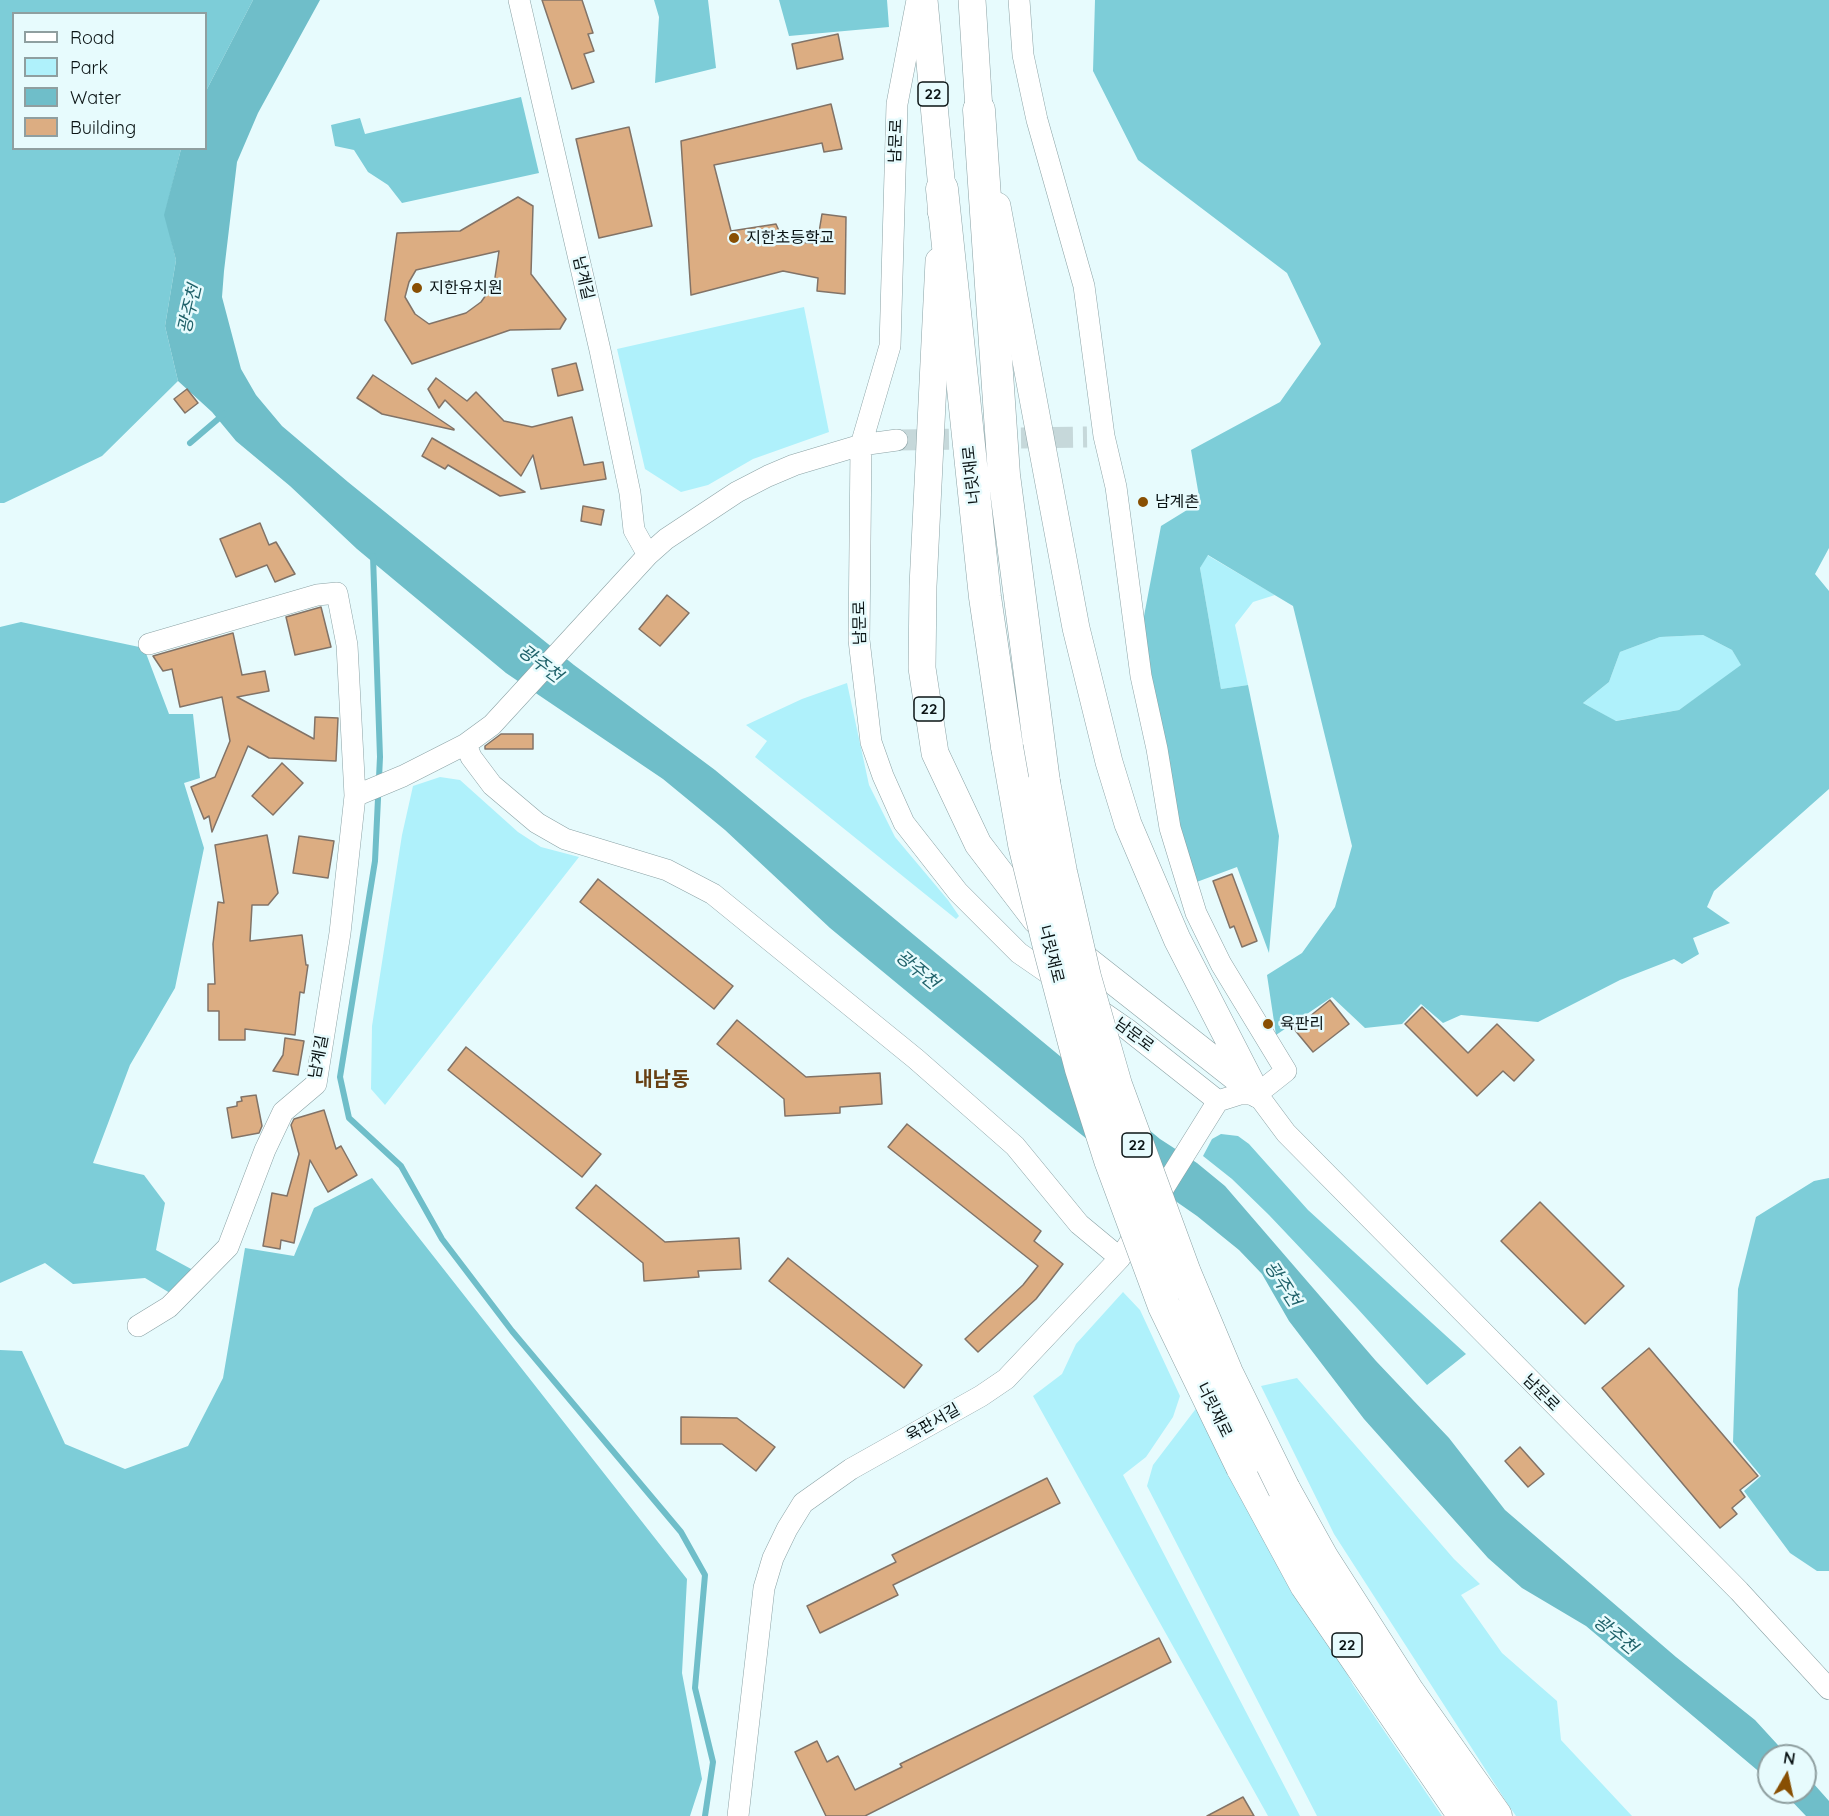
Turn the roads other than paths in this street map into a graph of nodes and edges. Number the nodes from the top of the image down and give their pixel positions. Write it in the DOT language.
graph roads {
  1 [pos="519,0"];
  2 [pos="917,0"];
  3 [pos="924,0"];
  4 [pos="972,0"];
  5 [pos="1019,0"];
  6 [pos="979,110"];
  7 [pos="942,189"];
  8 [pos="897,440"];
  9 [pos="861,445"];
  10 [pos="648,555"];
  11 [pos="149,644"];
  12 [pos="466,744"];
  13 [pos="360,794"];
  14 [pos="1257,1094"];
  15 [pos="1218,1101"];
  16 [pos="1120,1258"];
  17 [pos="138,1326"];
  18 [pos="1829,1689"];
  19 [pos="738,1816"];
  20 [pos="1464,1816"];
  21 [pos="1496,1816"];
  1 -- 10 [label="street, 남계길"];
  2 -- 9 [label="street, 남문로"];
  3 -- 7 [label="main road, 너릿재로 / 22"];
  4 -- 6 [label="main road, 너릿재로 / 22"];
  5 -- 14 [label="street"];
  6 -- 14 [label="main road, 22"];
  6 -- 21 [label="highway, 너릿재로 / 22, bridge"];
  7 -- 14 [label="main road, 22"];
  7 -- 20 [label="highway, 너릿재로 / 22, bridge"];
  8 -- 9 [label="street"];
  9 -- 10 [label="street"];
  9 -- 15 [label="street, 남문로"];
  10 -- 12 [label="street"];
  11 -- 13 [label="street, 남계길"];
  12 -- 13 [label="street"];
  12 -- 16 [label="street"];
  13 -- 17 [label="street, 남계길"];
  14 -- 15 [label="street"];
  14 -- 18 [label="street, 남문로"];
  15 -- 16 [label="street, 육판서길"];
  16 -- 19 [label="street, 육판서길"];
}
